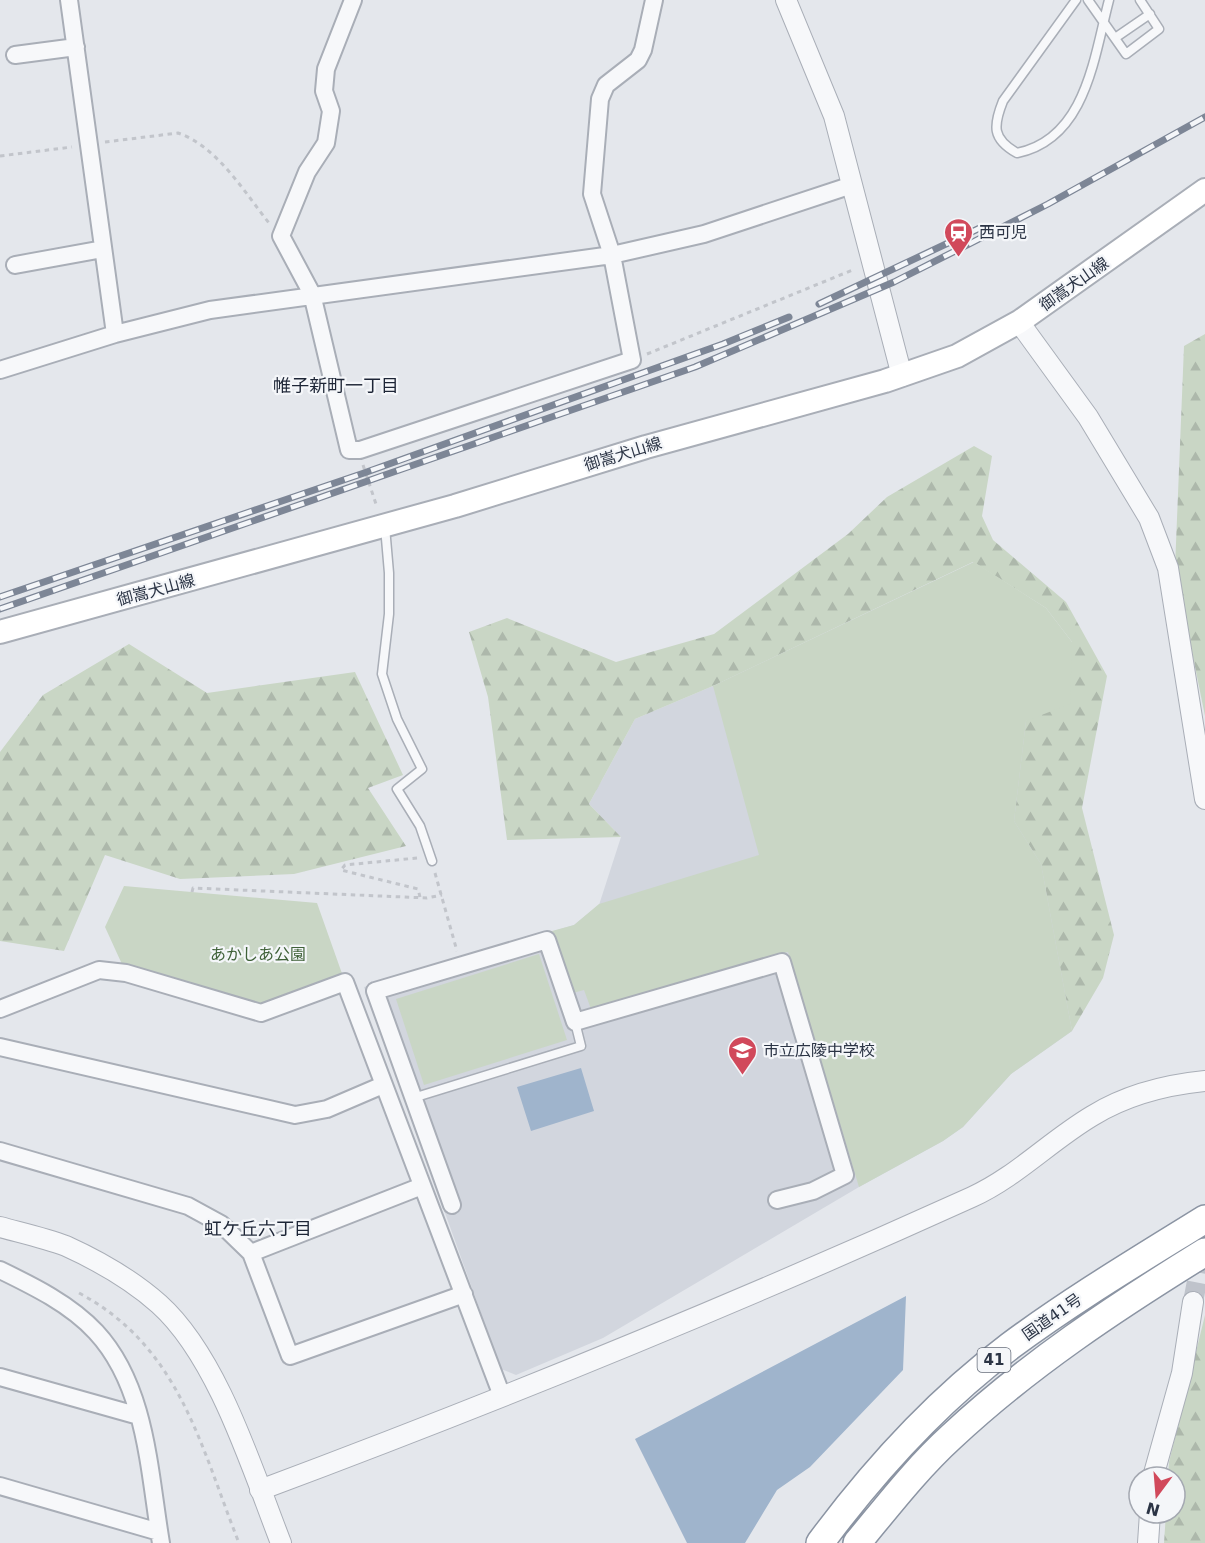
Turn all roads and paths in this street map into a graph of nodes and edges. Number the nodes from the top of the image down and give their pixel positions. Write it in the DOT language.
graph roads {
  1 [pos="69,0"];
  2 [pos="353,0"];
  3 [pos="654,0"];
  4 [pos="786,0"];
  5 [pos="1076,0"];
  6 [pos="1088,0"];
  7 [pos="1109,0"];
  8 [pos="1140,0"];
  9 [pos="1150,14"];
  10 [pos="1104,21"];
  11 [pos="1115,38"];
  12 [pos="76,47"];
  13 [pos="15,55"];
  14 [pos="88,144"];
  15 [pos="0,156"];
  16 [pos="852,185"];
  17 [pos="1205,189"];
  18 [pos="281,236"];
  19 [pos="103,249"];
  20 [pos="612,255"];
  21 [pos="872,262"];
  22 [pos="15,265"];
  23 [pos="312,294"];
  24 [pos="1019,322"];
  25 [pos="115,334"];
  26 [pos="632,360"];
  27 [pos="0,370"];
  28 [pos="902,376"];
  29 [pos="360,450"];
  30 [pos="384,525"];
  31 [pos="0,632"];
  32 [pos="1205,799"];
  33 [pos="431,859"];
  34 [pos="192,892"];
  35 [pos="442,896"];
  36 [pos="420,897"];
  37 [pos="460,962"];
  38 [pos="0,1009"];
  39 [pos="575,1022"];
  40 [pos="0,1047"];
  41 [pos="1205,1081"];
  42 [pos="383,1085"];
  43 [pos="413,1098"];
  44 [pos="0,1151"];
  45 [pos="422,1186"];
  46 [pos="777,1200"];
  47 [pos="452,1205"];
  48 [pos="1205,1219"];
  49 [pos="0,1227"];
  50 [pos="1205,1252"];
  51 [pos="251,1253"];
  52 [pos="0,1270"];
  53 [pos="72,1290"];
  54 [pos="464,1294"];
  55 [pos="1193,1302"];
  56 [pos="0,1377"];
  57 [pos="502,1396"];
  58 [pos="139,1416"];
  59 [pos="1156,1465"];
  60 [pos="0,1486"];
  61 [pos="260,1490"];
  62 [pos="1149,1525"];
  63 [pos="160,1537"];
  64 [pos="239,1543"];
  65 [pos="281,1543"];
  66 [pos="820,1543"];
  67 [pos="857,1543"];
  68 [pos="1148,1543"];
  1 -- 12 [label="street"];
  2 -- 18 [label="street"];
  3 -- 20 [label="street"];
  4 -- 16 [label="street"];
  5 -- 10 [label="lane"];
  6 -- 10 [label="lane"];
  7 -- 10 [label="lane"];
  8 -- 9 [label="lane"];
  9 -- 11 [label="lane"];
  9 -- 11 [label="lane"];
  10 -- 11 [label="lane"];
  12 -- 13 [label="street"];
  12 -- 14 [label="street"];
  14 -- 15 [label="path"];
  14 -- 18 [label="path"];
  14 -- 19 [label="street"];
  16 -- 20 [label="street"];
  16 -- 21 [label="street"];
  17 -- 24 [label="main road, 御嵩犬山線"];
  18 -- 23 [label="street"];
  19 -- 22 [label="street"];
  19 -- 25 [label="street"];
  20 -- 23 [label="street"];
  20 -- 26 [label="street"];
  21 -- 26 [label="path"];
  21 -- 28 [label="street"];
  23 -- 25 [label="street"];
  23 -- 29 [label="street"];
  24 -- 28 [label="main road, 御嵩犬山線"];
  24 -- 32 [label="street"];
  25 -- 27 [label="street"];
  26 -- 29 [label="street"];
  28 -- 30 [label="main road, 御嵩犬山線"];
  29 -- 30 [label="path"];
  30 -- 31 [label="main road, 御嵩犬山線"];
  30 -- 33 [label="lane"];
  33 -- 35 [label="path"];
  33 -- 36 [label="path"];
  34 -- 36 [label="path"];
  35 -- 36 [label="path"];
  35 -- 37 [label="path"];
  37 -- 39 [label="street"];
  37 -- 43 [label="street"];
  38 -- 42 [label="street"];
  39 -- 43 [label="lane"];
  39 -- 46 [label="street"];
  40 -- 42 [label="street"];
  41 -- 57 [label="street"];
  42 -- 45 [label="street"];
  43 -- 47 [label="street"];
  44 -- 51 [label="street"];
  45 -- 51 [label="street"];
  45 -- 54 [label="street"];
  48 -- 66 [label="highway, 国道41号 / 41"];
  49 -- 61 [label="street"];
  50 -- 67 [label="highway, 国道41号 / 41"];
  51 -- 54 [label="street"];
  52 -- 58 [label="street"];
  53 -- 64 [label="path"];
  54 -- 57 [label="street"];
  55 -- 59 [label="street"];
  56 -- 58 [label="street"];
  57 -- 61 [label="street"];
  58 -- 63 [label="street"];
  60 -- 63 [label="street"];
  61 -- 65 [label="street"];
  62 -- 68 [label="street"];
}
